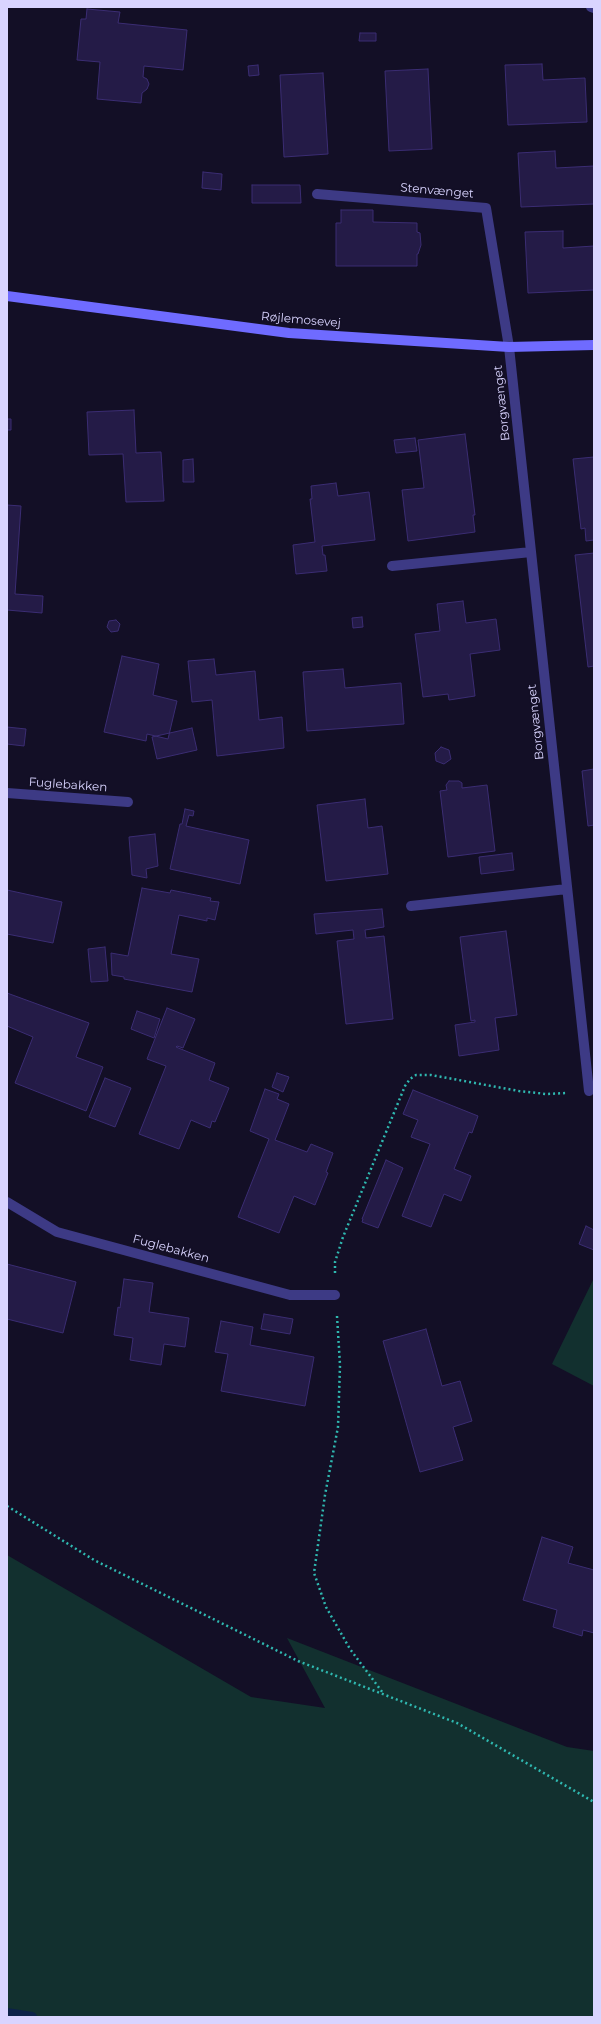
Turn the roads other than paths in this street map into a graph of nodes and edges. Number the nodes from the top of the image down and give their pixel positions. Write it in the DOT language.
graph roads {
  1 [pos="591,7"];
  2 [pos="594,8"];
  3 [pos="317,194"];
  4 [pos="7,296"];
  5 [pos="594,345"];
  6 [pos="509,347"];
  7 [pos="531,552"];
  8 [pos="392,566"];
  9 [pos="7,793"];
  10 [pos="128,802"];
  11 [pos="567,889"];
  12 [pos="411,906"];
  13 [pos="589,1091"];
  14 [pos="7,1202"];
  15 [pos="335,1295"];
  1 -- 2 [label="street"];
  3 -- 6 [label="street, Stenvænget"];
  4 -- 6 [label="street, Røjlemosevej"];
  5 -- 6 [label="street, Røjlemosevej"];
  6 -- 7 [label="street, Borgvænget"];
  7 -- 8 [label="street"];
  7 -- 11 [label="street, Borgvænget"];
  9 -- 10 [label="street, Fuglebakken"];
  11 -- 12 [label="street"];
  11 -- 13 [label="street, Borgvænget"];
  14 -- 15 [label="street, Fuglebakken"];
}
